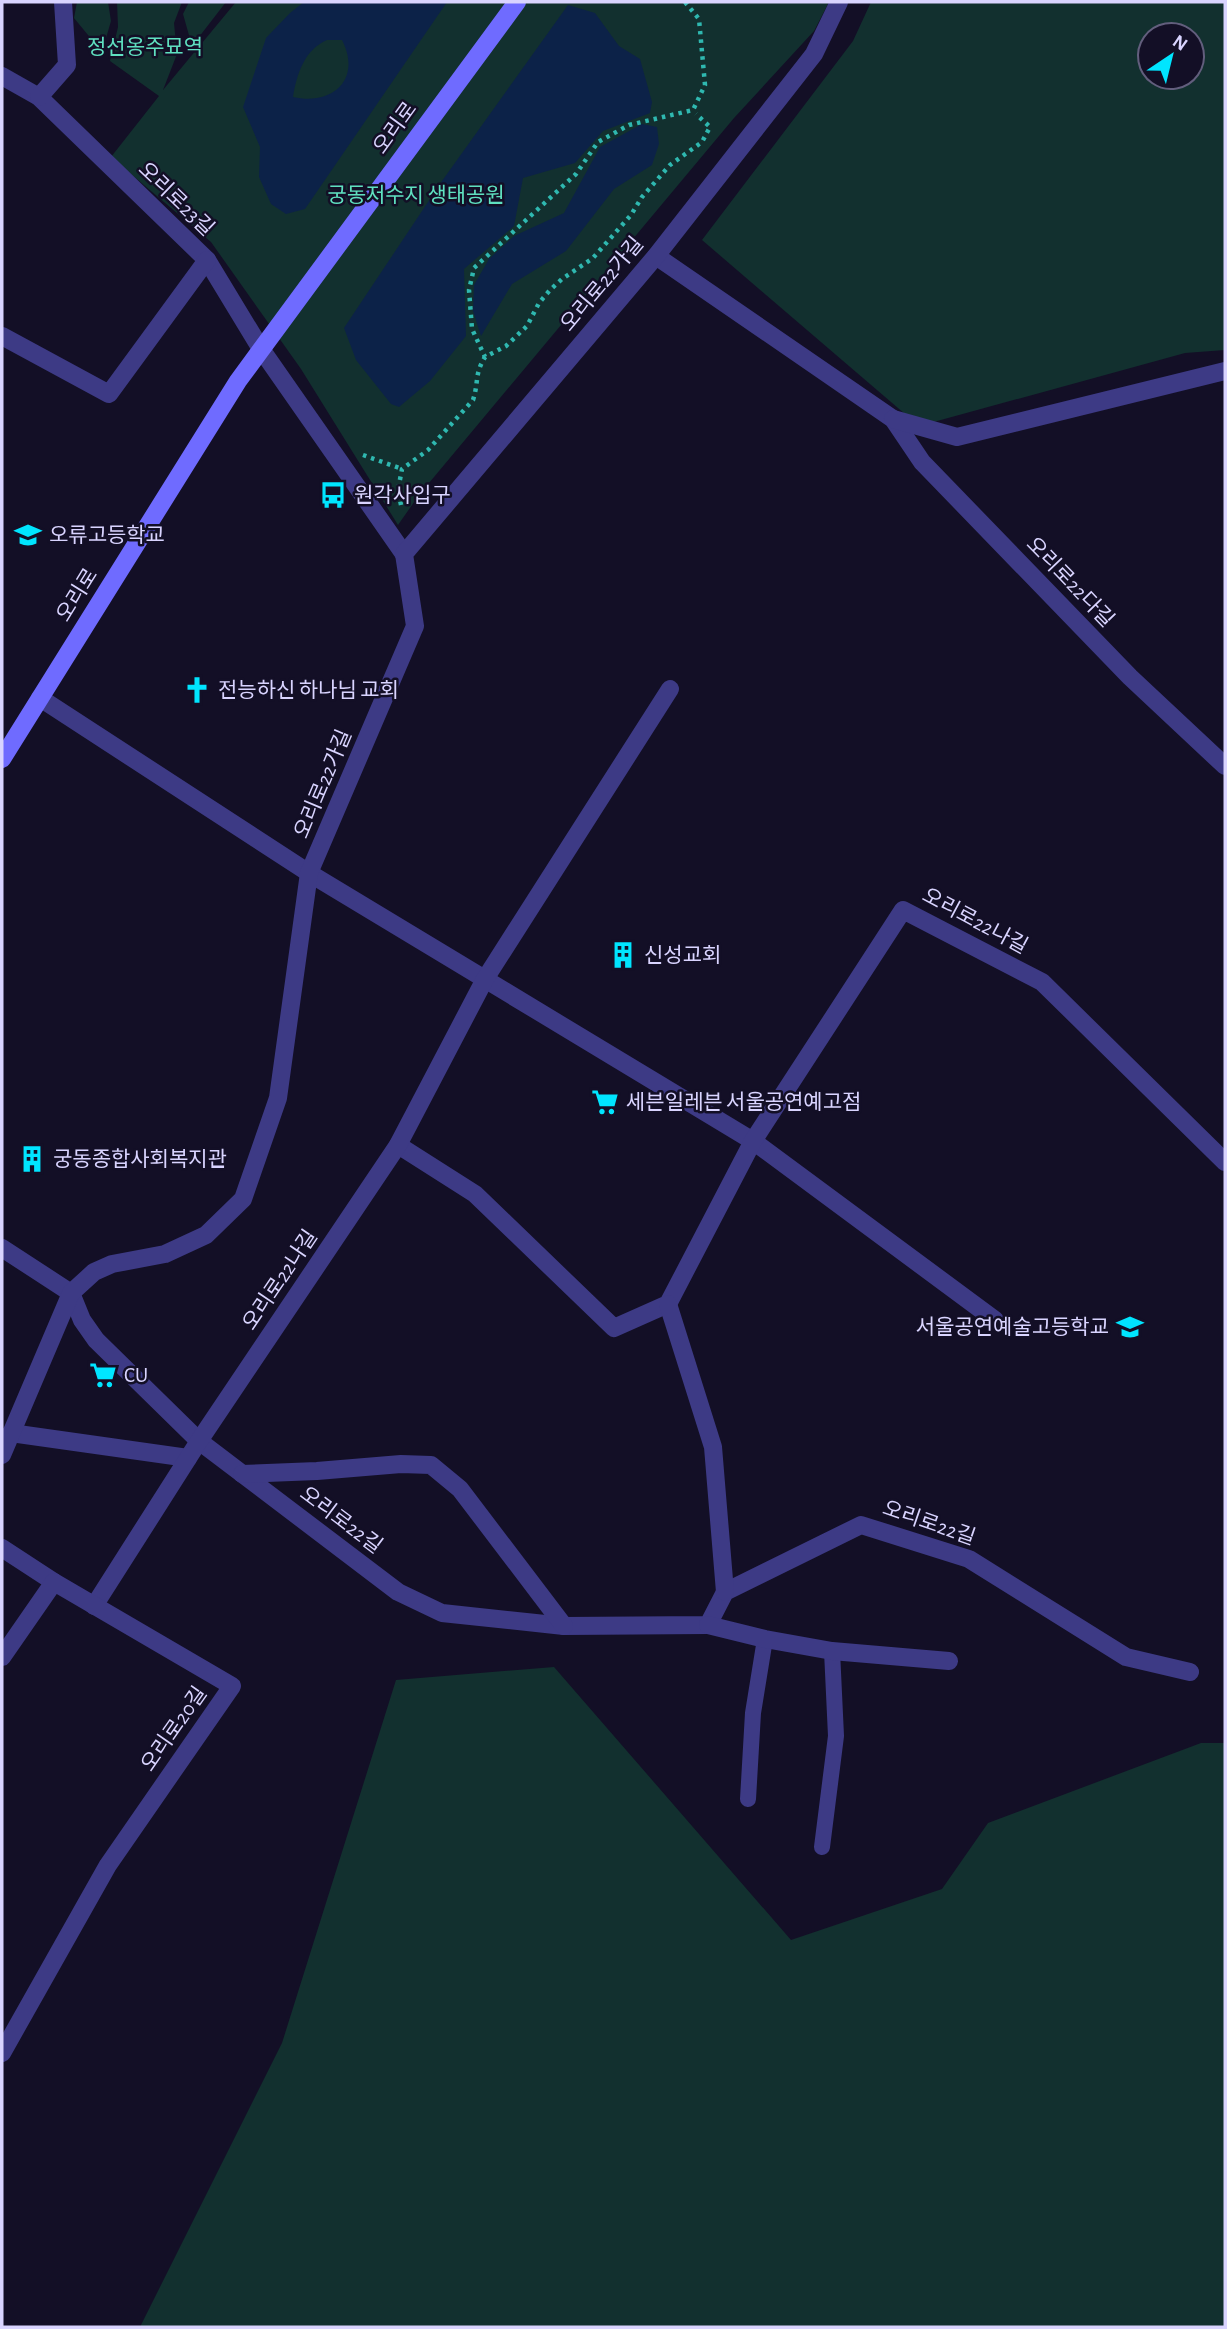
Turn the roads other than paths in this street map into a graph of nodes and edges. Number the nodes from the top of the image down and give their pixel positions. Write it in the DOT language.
graph roads {
  1 [pos="63,2"];
  2 [pos="517,2"];
  3 [pos="839,2"];
  4 [pos="2,76"];
  5 [pos="39,97"];
  6 [pos="656,257"];
  7 [pos="207,260"];
  8 [pos="2,336"];
  9 [pos="261,349"];
  10 [pos="1225,372"];
  11 [pos="893,419"];
  12 [pos="404,554"];
  13 [pos="670,688"];
  14 [pos="40,698"];
  15 [pos="2,759"];
  16 [pos="1225,766"];
  17 [pos="309,873"];
  18 [pos="485,979"];
  19 [pos="753,1141"];
  20 [pos="398,1145"];
  21 [pos="1225,1162"];
  22 [pos="2,1248"];
  23 [pos="71,1293"];
  24 [pos="668,1304"];
  25 [pos="995,1320"];
  26 [pos="11,1433"];
  27 [pos="198,1441"];
  28 [pos="2,1455"];
  29 [pos="188,1458"];
  30 [pos="243,1474"];
  31 [pos="2,1548"];
  32 [pos="54,1582"];
  33 [pos="725,1592"];
  34 [pos="94,1606"];
  35 [pos="708,1625"];
  36 [pos="564,1626"];
  37 [pos="765,1639"];
  38 [pos="832,1651"];
  39 [pos="2,1657"];
  40 [pos="949,1661"];
  41 [pos="1190,1672"];
  42 [pos="748,1799"];
  43 [pos="822,1847"];
  44 [pos="2,2053"];
  1 -- 5 [label="street"];
  2 -- 9 [label="main road, 오리로"];
  3 -- 6 [label="street, 오리로22가길"];
  4 -- 5 [label="street, 오리로23길"];
  5 -- 7 [label="street, 오리로23길"];
  6 -- 11 [label="street, 오리로22다길"];
  6 -- 12 [label="street, 오리로22가길"];
  7 -- 8 [label="street"];
  7 -- 9 [label="street, 오리로23길"];
  9 -- 12 [label="street"];
  9 -- 14 [label="main road, 오리로"];
  10 -- 11 [label="street, 오리로22다길"];
  11 -- 16 [label="street, 오리로22다길"];
  12 -- 17 [label="street, 오리로22가길"];
  13 -- 18 [label="street, 오리로22나길"];
  14 -- 15 [label="main road, 오리로"];
  14 -- 17 [label="street"];
  17 -- 18 [label="street"];
  17 -- 23 [label="street, 오리로22가길"];
  18 -- 19 [label="street"];
  18 -- 20 [label="street, 오리로22나길"];
  19 -- 21 [label="street, 오리로22나길"];
  19 -- 24 [label="street, 오리로22나길"];
  19 -- 25 [label="street"];
  20 -- 24 [label="street"];
  20 -- 27 [label="street, 오리로22나길"];
  22 -- 23 [label="street"];
  23 -- 26 [label="street"];
  23 -- 27 [label="street, 오리로22길"];
  24 -- 33 [label="street"];
  26 -- 28 [label="street"];
  26 -- 29 [label="street"];
  27 -- 29 [label="street, 오리로22나길"];
  27 -- 30 [label="street, 오리로22길"];
  29 -- 34 [label="street, 오리로22나길"];
  30 -- 36 [label="street, 오리로22길"];
  30 -- 36 [label="street"];
  31 -- 32 [label="street, 오리로20길"];
  32 -- 34 [label="street, 오리로20길"];
  32 -- 39 [label="street"];
  33 -- 35 [label="street"];
  33 -- 41 [label="street, 오리로22길"];
  34 -- 44 [label="street, 오리로20길"];
  35 -- 36 [label="street, 오리로22길"];
  35 -- 37 [label="street, 오리로22길"];
  37 -- 38 [label="street, 오리로22길"];
  37 -- 42 [label="lane"];
  38 -- 40 [label="street, 오리로22길"];
  38 -- 43 [label="lane"];
}
